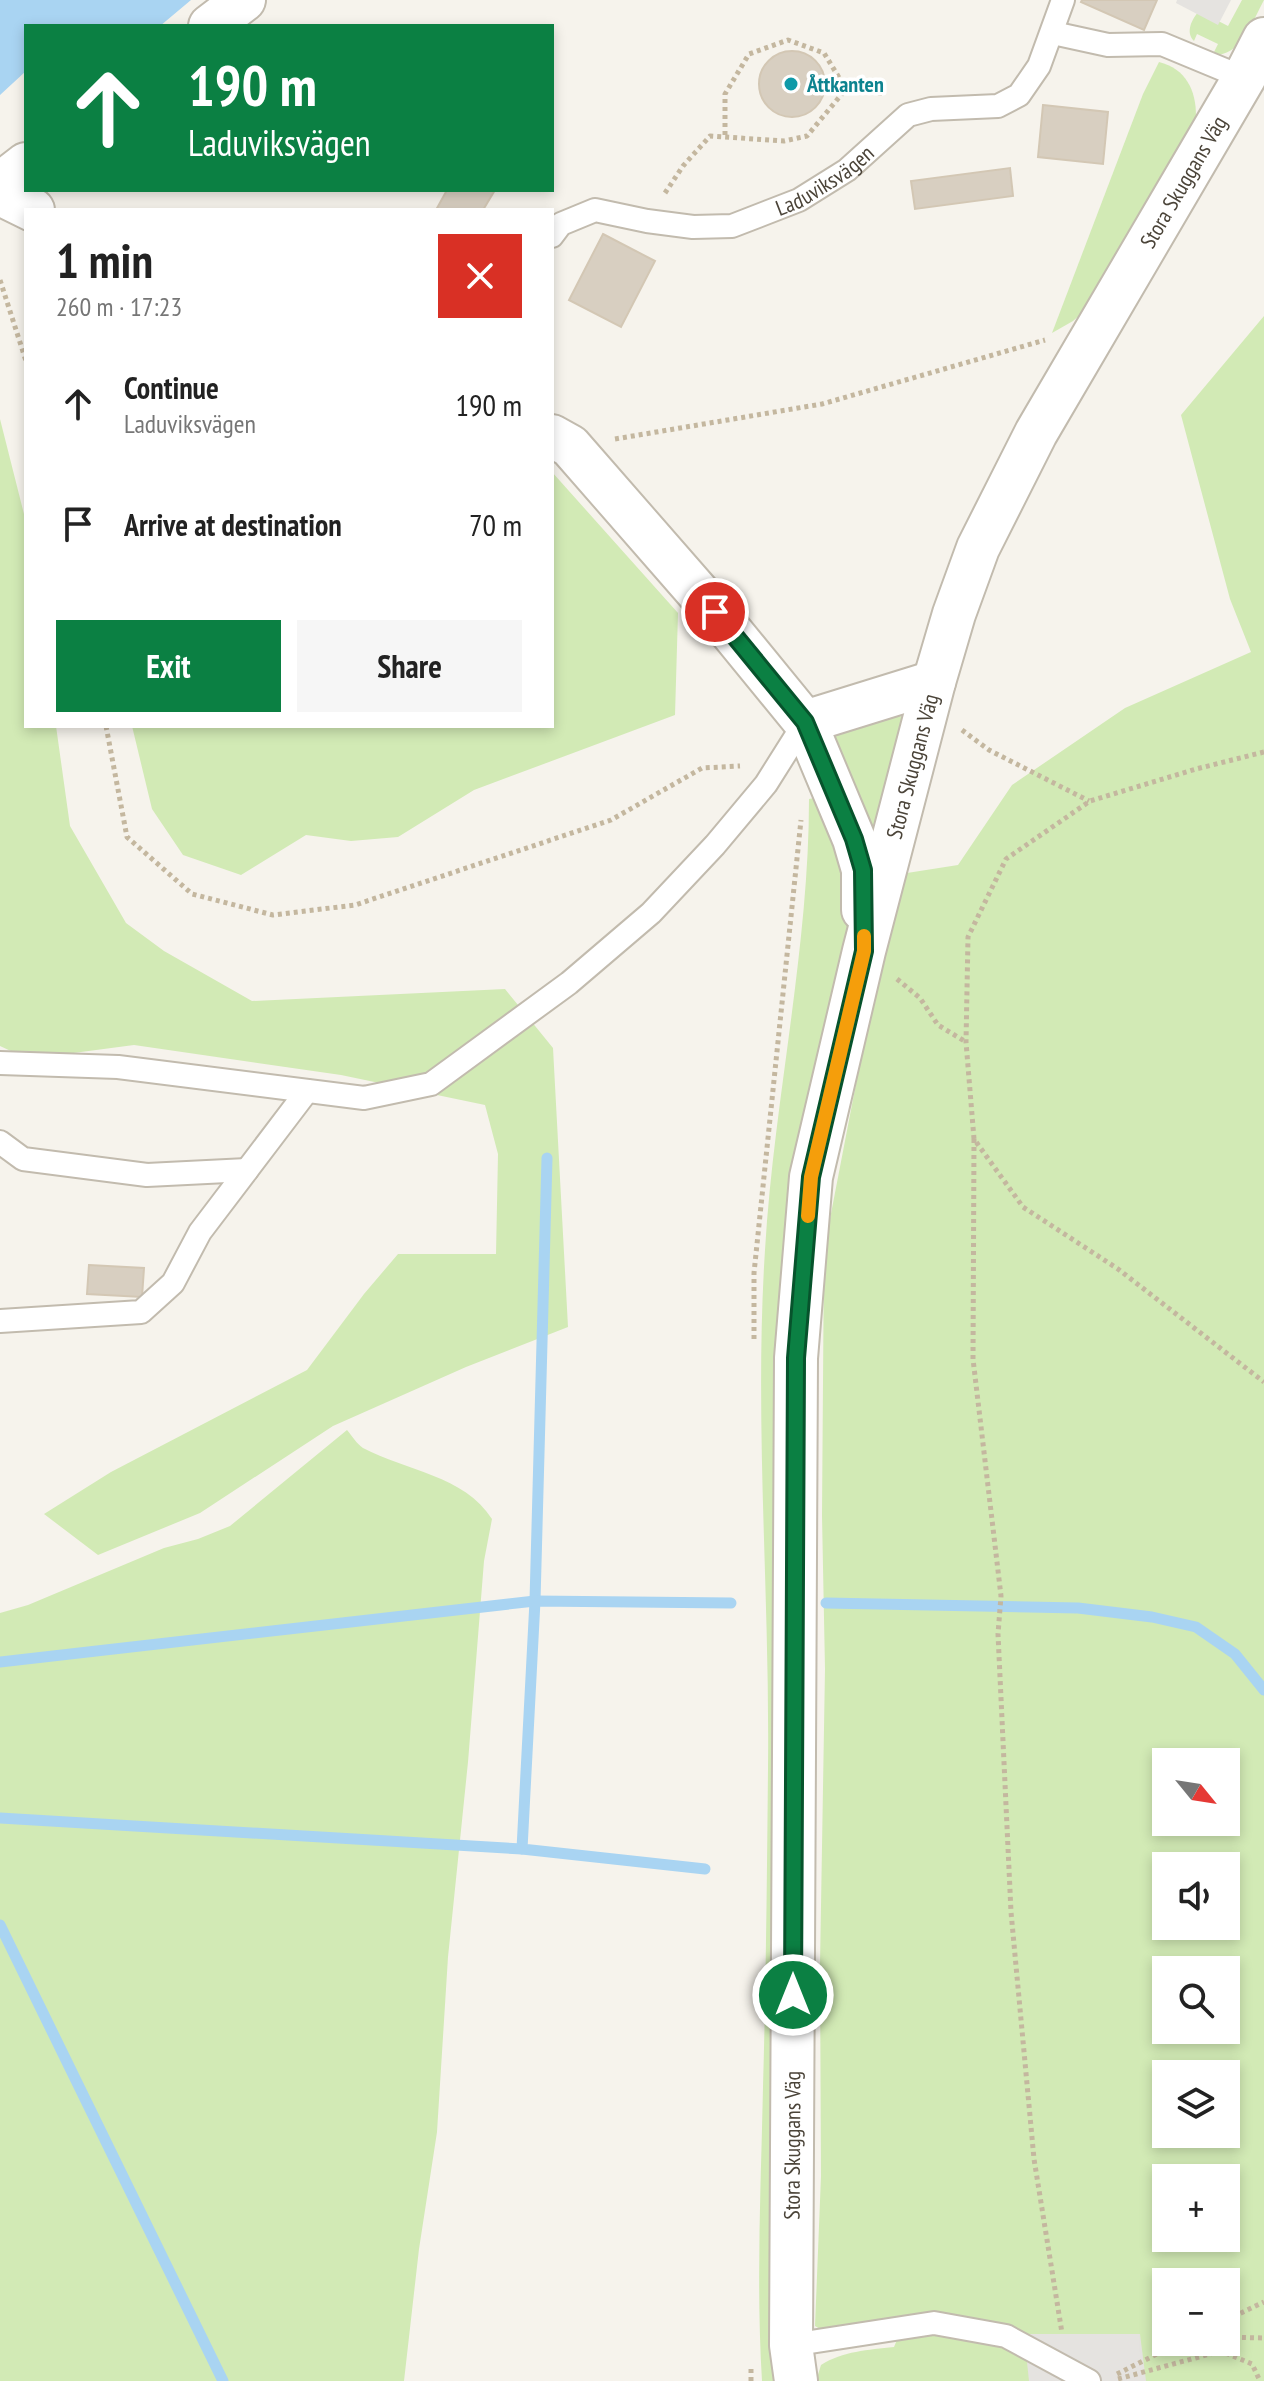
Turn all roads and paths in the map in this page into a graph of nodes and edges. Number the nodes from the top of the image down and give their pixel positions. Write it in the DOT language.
graph roads {
  1 [pos="244,0"];
  2 [pos="1063,0"];
  3 [pos="213,24"];
  4 [pos="1053,33"];
  5 [pos="1264,39"];
  6 [pos="1244,78"];
  7 [pos="846,89"];
  8 [pos="931,109"];
  9 [pos="725,135"];
  10 [pos="24,166"];
  11 [pos="0,184"];
  12 [pos="0,194"];
  13 [pos="29,208"];
  14 [pos="647,221"];
  15 [pos="554,233"];
  16 [pos="0,280"];
  17 [pos="1099,324"];
  18 [pos="24,355"];
  19 [pos="561,441"];
  20 [pos="934,682"];
  21 [pos="805,722"];
  22 [pos="106,728"];
  23 [pos="1264,752"];
  24 [pos="745,766"];
  25 [pos="1090,801"];
  26 [pos="801,817"];
  27 [pos="864,951"];
  28 [pos="966,1042"];
  29 [pos="0,1063"];
  30 [pos="307,1091"];
  31 [pos="974,1139"];
  32 [pos="0,1142"];
  33 [pos="247,1170"];
  34 [pos="0,1321"];
  35 [pos="754,1350"];
  36 [pos="1264,1382"];
  37 [pos="1264,2302"];
  38 [pos="1240,2313"];
  39 [pos="1240,2337"];
  40 [pos="1264,2338"];
  41 [pos="1153,2356"];
  42 [pos="794,2363"];
  43 [pos="751,2366"];
  44 [pos="1068,2369"];
  45 [pos="1116,2374"];
  46 [pos="751,2381"];
  47 [pos="1089,2381"];
  48 [pos="1110,2381"];
  49 [pos="1260,2381"];
  1 -- 3 [label="street"];
  2 -- 4 [label="lane"];
  4 -- 6 [label="lane"];
  4 -- 8 [label="lane, Laduviksvägen"];
  5 -- 6 [label="street, Stora Skuggans Väg"];
  6 -- 17 [label="street, Stora Skuggans Väg"];
  7 -- 8 [label="path"];
  7 -- 9 [label="path"];
  7 -- 9 [label="path"];
  8 -- 14 [label="lane, Laduviksvägen"];
  9 -- 14 [label="path"];
  10 -- 11 [label="street"];
  12 -- 13 [label="street"];
  14 -- 15 [label="lane, Laduviksvägen"];
  16 -- 18 [label="path"];
  17 -- 19 [label="path"];
  17 -- 20 [label="street, Stora Skuggans Väg"];
  19 -- 21 [label="street"];
  20 -- 21 [label="street"];
  20 -- 25 [label="path"];
  20 -- 27 [label="street, Stora Skuggans Väg"];
  21 -- 27 [label="street"];
  21 -- 30 [label="lane"];
  22 -- 24 [label="path"];
  23 -- 25 [label="path"];
  25 -- 28 [label="path"];
  26 -- 35 [label="path"];
  27 -- 28 [label="path"];
  27 -- 42 [label="street, Stora Skuggans Väg"];
  28 -- 31 [label="path"];
  29 -- 30 [label="lane"];
  30 -- 33 [label="lane"];
  31 -- 36 [label="path"];
  31 -- 44 [label="path"];
  32 -- 33 [label="lane"];
  33 -- 34 [label="lane"];
  37 -- 38 [label="path"];
  39 -- 40 [label="path"];
  41 -- 45 [label="path"];
  42 -- 44 [label="lane"];
  43 -- 46 [label="path"];
  44 -- 47 [label="lane"];
  48 -- 49 [label="path"];
}
